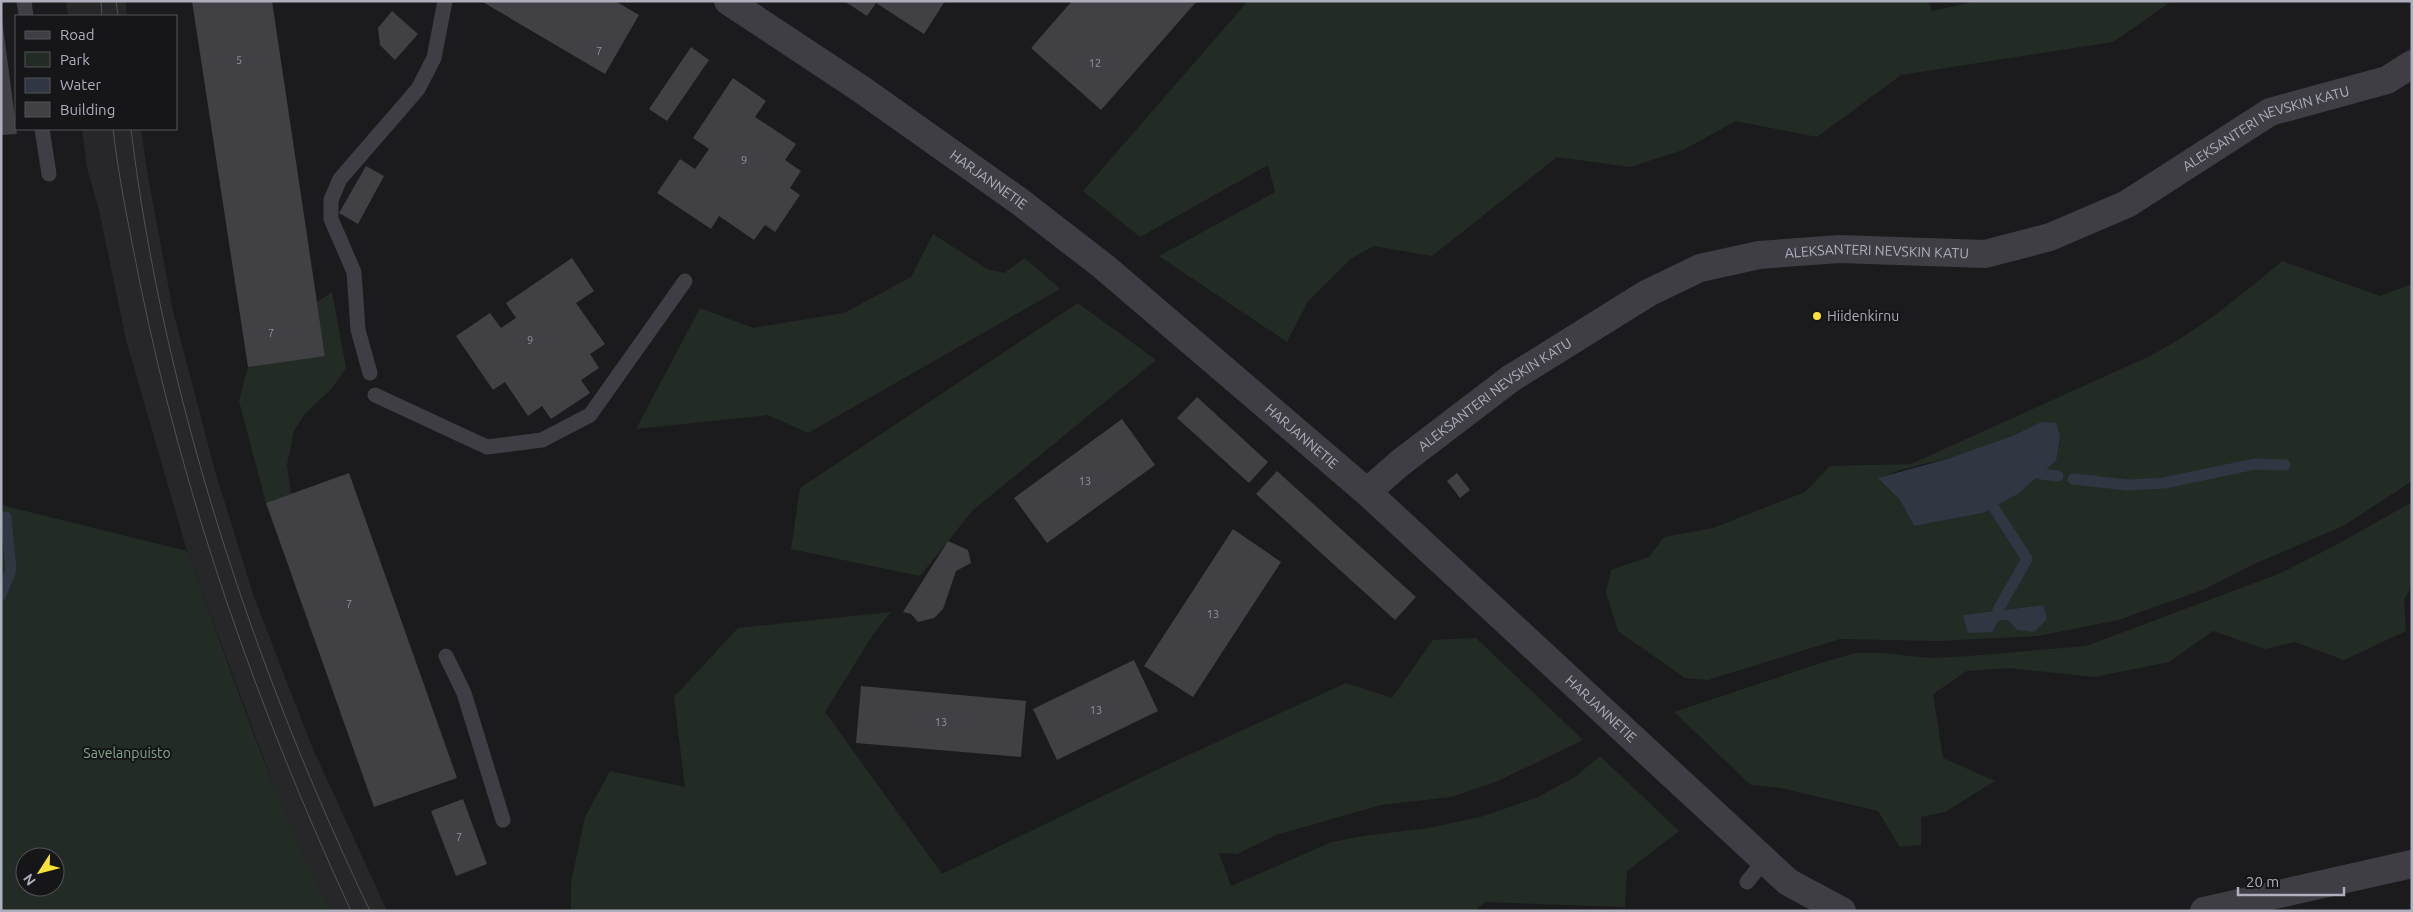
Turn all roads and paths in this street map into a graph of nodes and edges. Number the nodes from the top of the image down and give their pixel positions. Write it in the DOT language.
graph roads {
  1 [pos="24,1"];
  2 [pos="728,1"];
  3 [pos="441,3"];
  4 [pos="26,15"];
  5 [pos="2412,64"];
  6 [pos="42,130"];
  7 [pos="49,174"];
  8 [pos="685,281"];
  9 [pos="370,373"];
  10 [pos="375,395"];
  11 [pos="1367,492"];
  12 [pos="446,656"];
  13 [pos="503,820"];
  14 [pos="1764,861"];
  15 [pos="2412,864"];
  16 [pos="1747,882"];
  17 [pos="1842,911"];
  18 [pos="2204,911"];
  1 -- 4 [label="lane"];
  2 -- 11 [label="street, HARJANNETIE"];
  3 -- 9 [label="lane"];
  5 -- 11 [label="street, ALEKSANTERI NEVSKIN KATU"];
  6 -- 7 [label="lane"];
  8 -- 10 [label="lane"];
  11 -- 14 [label="street, HARJANNETIE"];
  12 -- 13 [label="lane"];
  14 -- 16 [label="lane"];
  14 -- 17 [label="street, HARJANNETIE"];
  15 -- 18 [label="street"];
}
